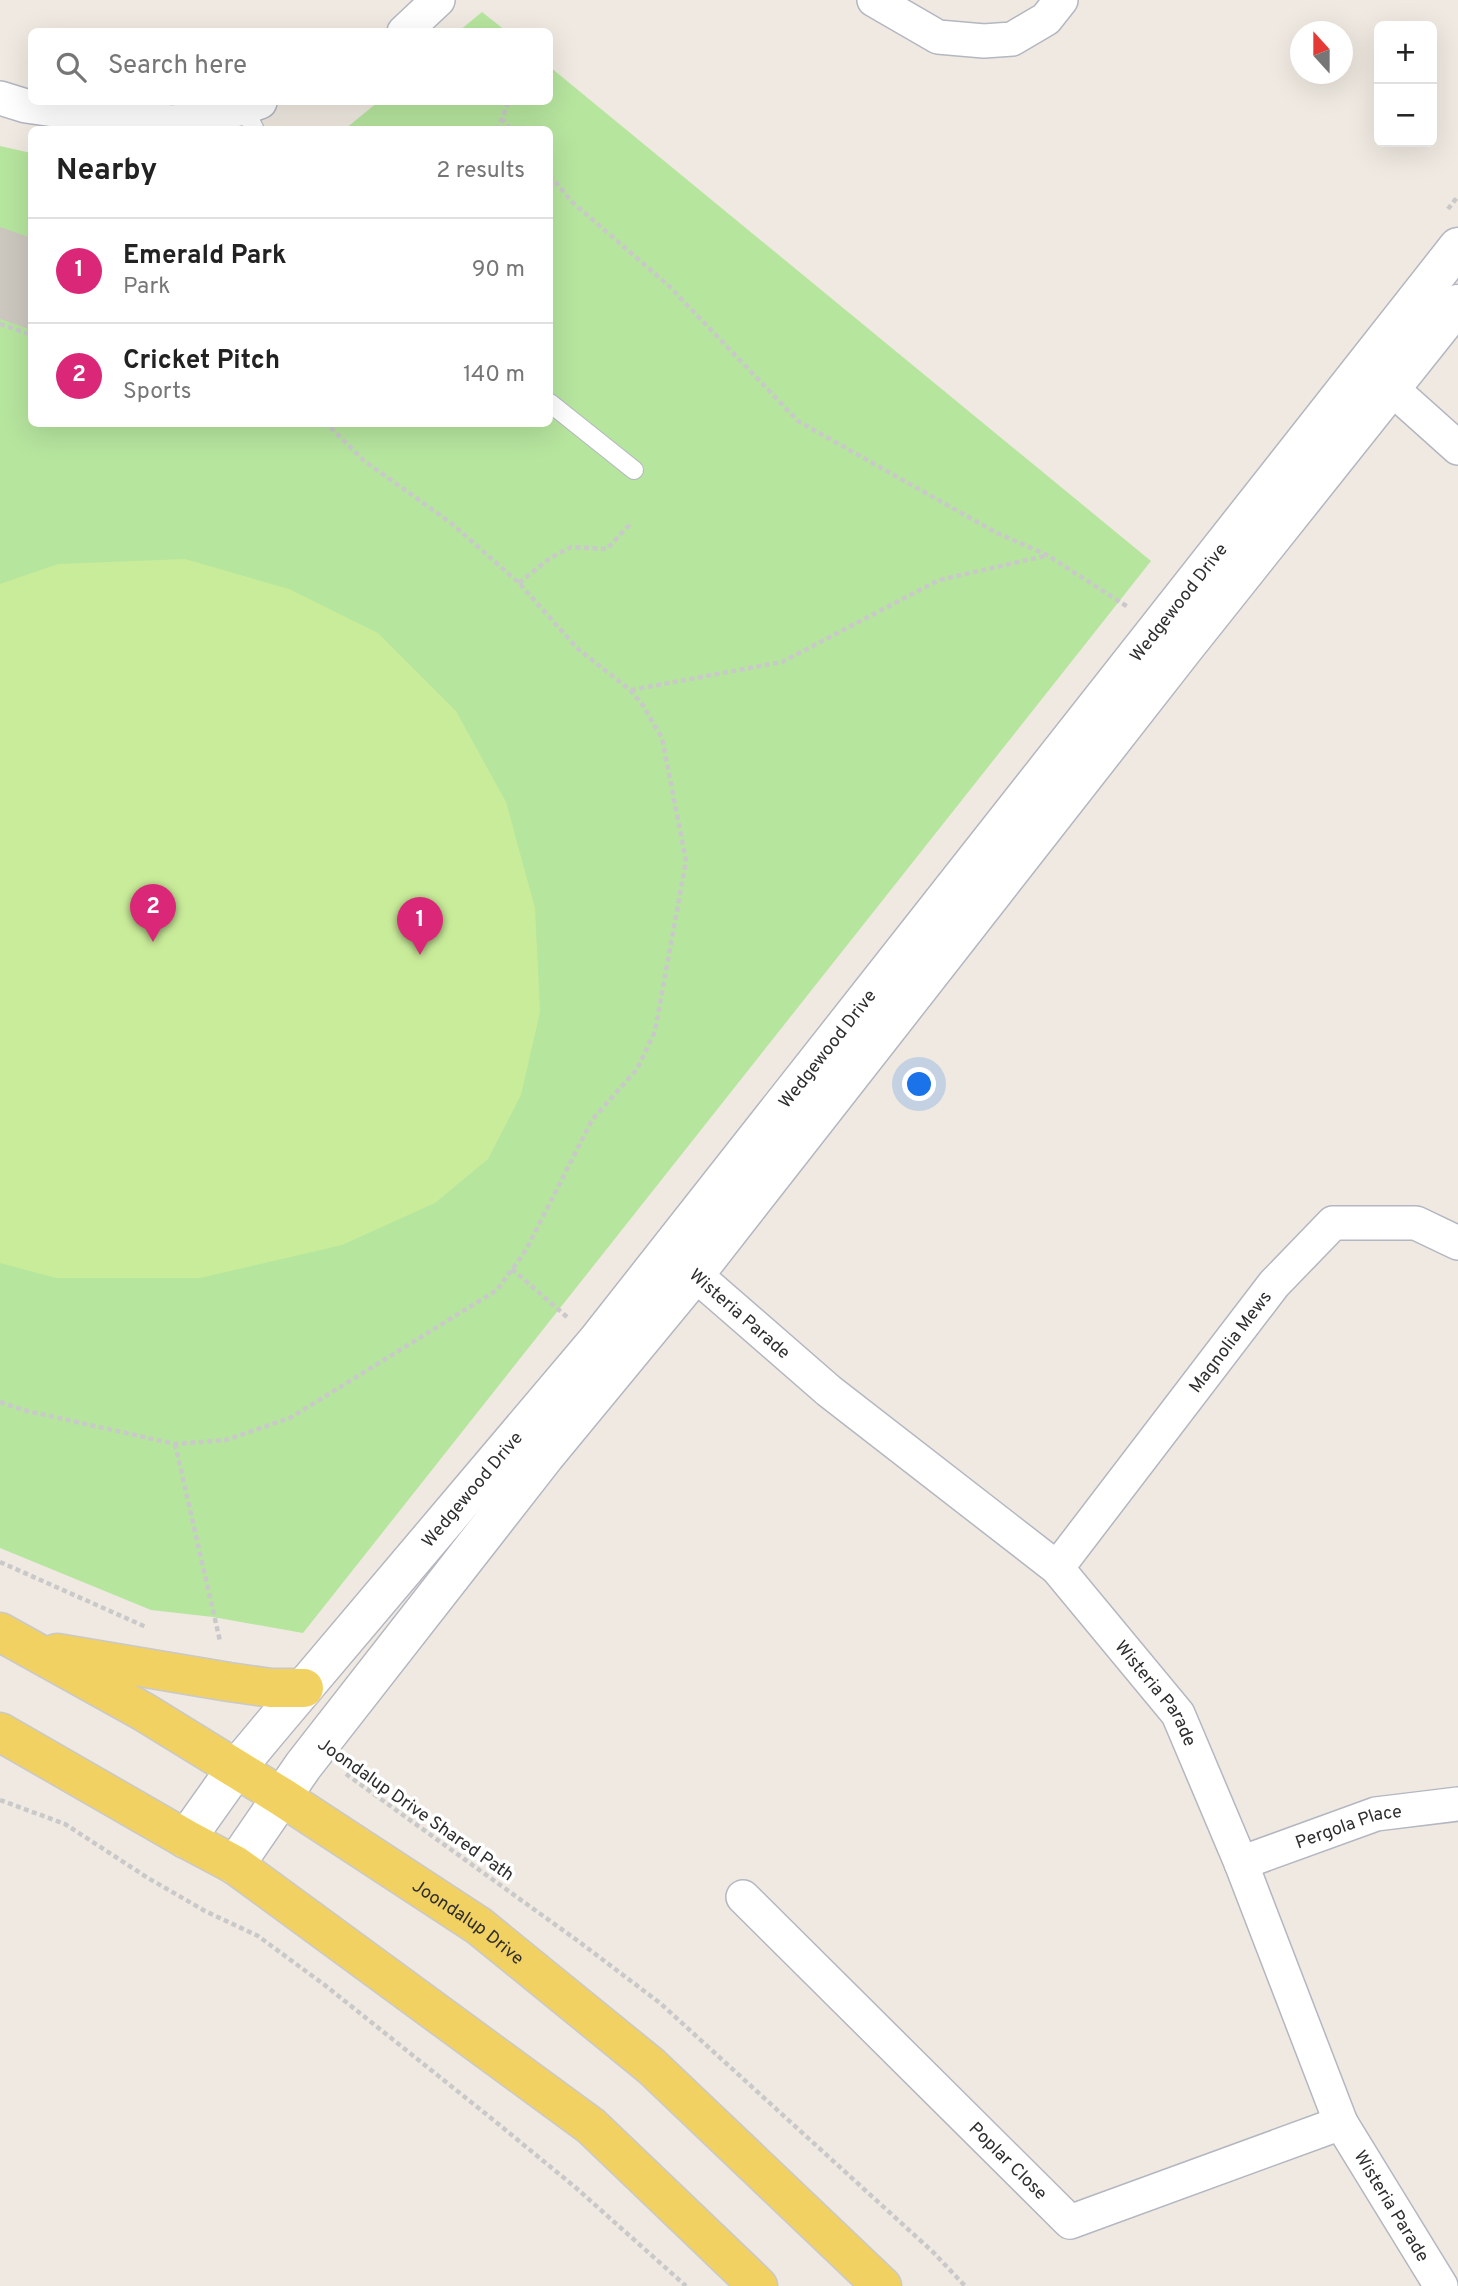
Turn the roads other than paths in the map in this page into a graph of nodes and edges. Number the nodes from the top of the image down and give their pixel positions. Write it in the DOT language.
graph roads {
  1 [pos="438,0"];
  2 [pos="874,0"];
  3 [pos="1061,0"];
  4 [pos="408,28"];
  5 [pos="0,98"];
  6 [pos="253,113"];
  7 [pos="1458,247"];
  8 [pos="1458,304"];
  9 [pos="1378,376"];
  10 [pos="553,405"];
  11 [pos="1458,449"];
  12 [pos="634,470"];
  13 [pos="1458,1243"];
  14 [pos="681,1263"];
  15 [pos="1057,1568"];
  16 [pos="16,1640"];
  17 [pos="304,1688"];
  18 [pos="0,1732"];
  19 [pos="235,1770"];
  20 [pos="282,1797"];
  21 [pos="1458,1804"];
  22 [pos="186,1839"];
  23 [pos="1241,1863"];
  24 [pos="235,1865"];
  25 [pos="743,1897"];
  26 [pos="1341,2123"];
  27 [pos="758,2286"];
  28 [pos="882,2286"];
  29 [pos="1441,2286"];
  1 -- 4 [label="street"];
  2 -- 3 [label="street"];
  5 -- 6 [label="street"];
  7 -- 9 [label="street, Wedgewood Drive"];
  8 -- 9 [label="street, Wedgewood Drive"];
  9 -- 11 [label="street"];
  9 -- 14 [label="street, Wedgewood Drive"];
  9 -- 14 [label="street, Wedgewood Drive"];
  10 -- 12 [label="lane"];
  13 -- 15 [label="street, Magnolia Mews"];
  14 -- 15 [label="street, Wisteria Parade"];
  14 -- 17 [label="street, Wedgewood Drive"];
  14 -- 20 [label="street, Wedgewood Drive"];
  15 -- 23 [label="street, Wisteria Parade"];
  16 -- 17 [label="main road"];
  16 -- 19 [label="main road, Joondalup Drive"];
  17 -- 19 [label="street, Wedgewood Drive"];
  18 -- 22 [label="main road"];
  19 -- 20 [label="main road, Joondalup Drive"];
  19 -- 22 [label="street, Wedgewood Drive"];
  20 -- 24 [label="street, Wedgewood Drive"];
  20 -- 28 [label="main road, Joondalup Drive"];
  21 -- 23 [label="street, Pergola Place"];
  22 -- 24 [label="main road"];
  23 -- 26 [label="street, Wisteria Parade"];
  24 -- 27 [label="main road"];
  25 -- 26 [label="street, Poplar Close"];
  26 -- 29 [label="street, Wisteria Parade"];
}
